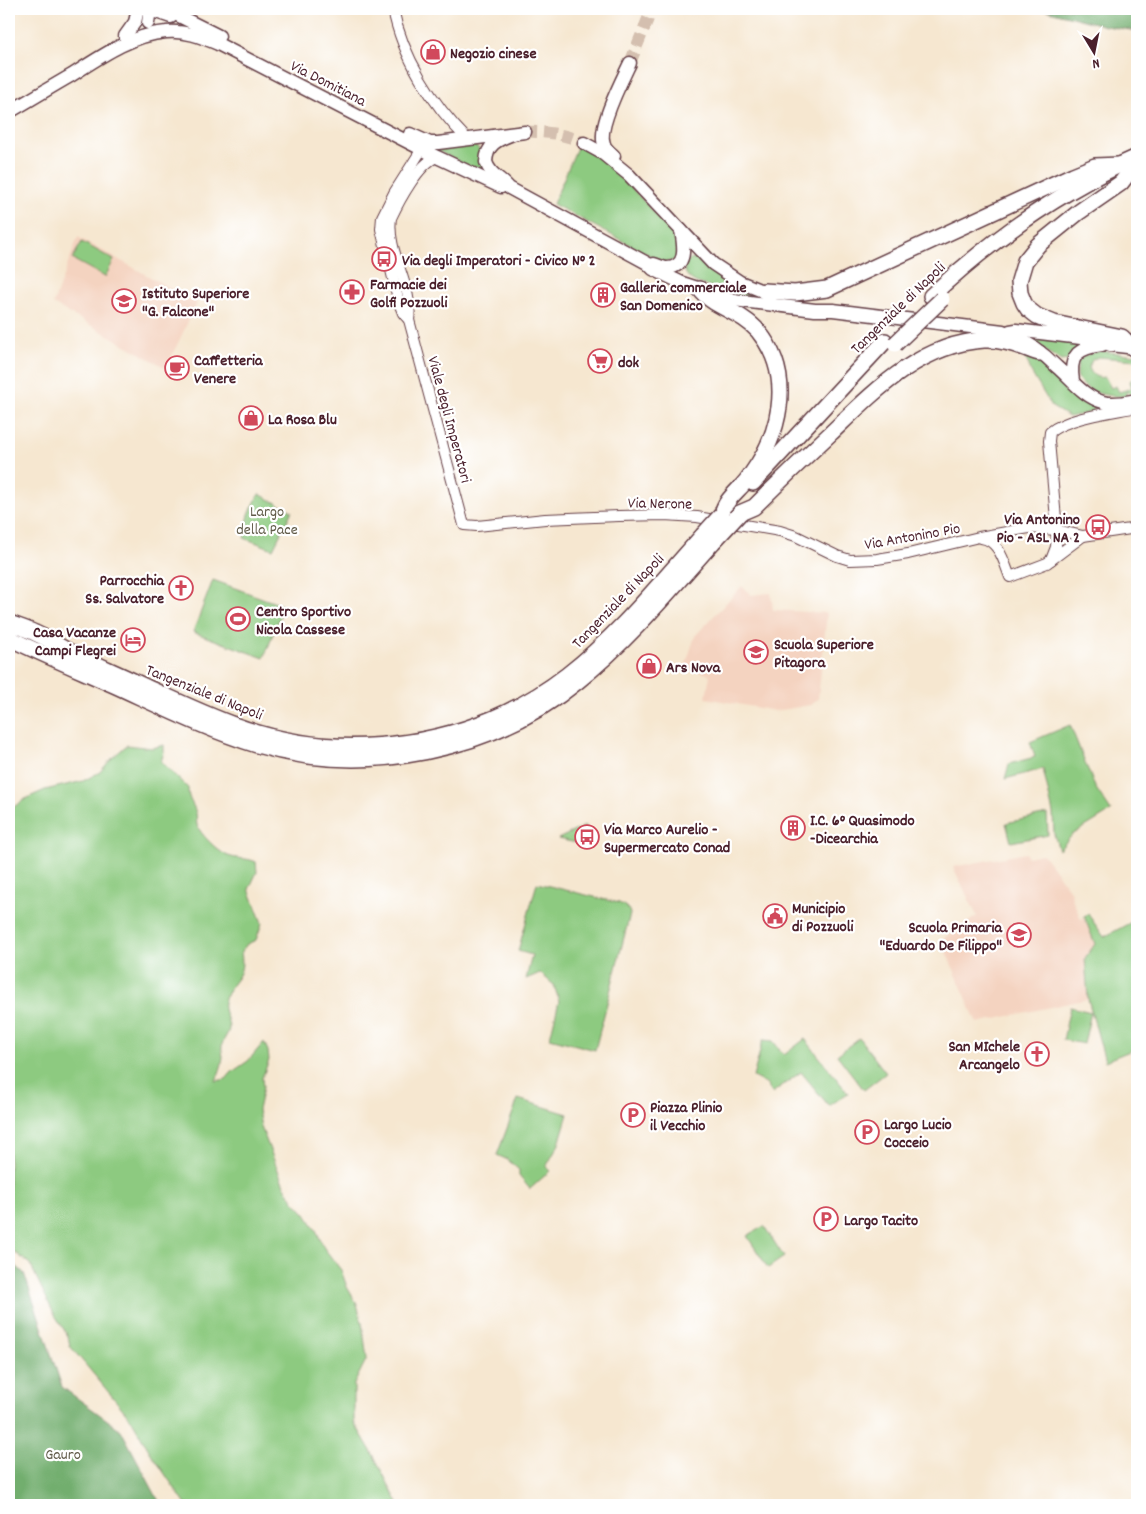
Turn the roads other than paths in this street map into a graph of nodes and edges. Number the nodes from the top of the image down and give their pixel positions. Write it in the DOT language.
graph roads {
  1 [pos="138,9"];
  2 [pos="165,9"];
  3 [pos="393,9"];
  4 [pos="184,18"];
  5 [pos="197,25"];
  6 [pos="154,28"];
  7 [pos="125,36"];
  8 [pos="100,57"];
  9 [pos="630,63"];
  10 [pos="9,112"];
  11 [pos="603,126"];
  12 [pos="467,139"];
  13 [pos="422,149"];
  14 [pos="438,157"];
  15 [pos="618,164"];
  16 [pos="1131,165"];
  17 [pos="508,188"];
  18 [pos="386,217"];
  19 [pos="681,230"];
  20 [pos="647,263"];
  21 [pos="731,276"];
  22 [pos="764,291"];
  23 [pos="706,292"];
  24 [pos="833,310"];
  25 [pos="1002,331"];
  26 [pos="890,342"];
  27 [pos="1110,345"];
  28 [pos="1135,348"];
  29 [pos="1039,353"];
  30 [pos="1073,381"];
  31 [pos="1137,400"];
  32 [pos="1137,407"];
  33 [pos="740,513"];
  34 [pos="722,514"];
  35 [pos="464,525"];
  36 [pos="1041,528"];
  37 [pos="1137,528"];
  38 [pos="1057,530"];
  39 [pos="1006,532"];
  40 [pos="1083,536"];
  41 [pos="979,537"];
  42 [pos="708,539"];
  43 [pos="998,549"];
  44 [pos="850,560"];
  45 [pos="1051,560"];
  46 [pos="9,623"];
  47 [pos="9,638"];
  1 -- 6 [label="main road"];
  1 -- 7 [label="main road"];
  2 -- 4 [label="main road, Via Domitiana"];
  3 -- 12 [label="street"];
  4 -- 5 [label="main road, Via Domitiana"];
  4 -- 6 [label="main road"];
  5 -- 6 [label="main road"];
  5 -- 12 [label="main road, Via Domitiana"];
  6 -- 7 [label="main road"];
  6 -- 8 [label="main road"];
  6 -- 13 [label="main road, Via Domitiana"];
  7 -- 8 [label="main road"];
  8 -- 10 [label="main road"];
  9 -- 11 [label="main road"];
  11 -- 15 [label="main road"];
  11 -- 15 [label="main road"];
  12 -- 17 [label="main road, Via Domitiana"];
  13 -- 14 [label="main road, Via Domitiana"];
  13 -- 18 [label="street"];
  14 -- 17 [label="main road, Via Domitiana"];
  14 -- 18 [label="street"];
  15 -- 19 [label="main road"];
  16 -- 22 [label="highway"];
  16 -- 26 [label="highway, Tangenziale di Napoli, bridge"];
  16 -- 28 [label="highway"];
  17 -- 20 [label="main road"];
  18 -- 35 [label="street, Viale degli Imperatori"];
  19 -- 20 [label="main road"];
  19 -- 21 [label="main road"];
  20 -- 23 [label="main road"];
  21 -- 22 [label="main road"];
  21 -- 23 [label="main road"];
  22 -- 24 [label="main road"];
  23 -- 24 [label="main road"];
  23 -- 34 [label="highway"];
  24 -- 25 [label="main road"];
  25 -- 27 [label="main road"];
  25 -- 29 [label="main road"];
  26 -- 33 [label="highway, Tangenziale di Napoli"];
  26 -- 34 [label="highway, Tangenziale di Napoli"];
  27 -- 28 [label="main road"];
  27 -- 30 [label="main road"];
  29 -- 30 [label="main road"];
  29 -- 33 [label="highway"];
  30 -- 31 [label="main road"];
  32 -- 38 [label="street"];
  33 -- 42 [label="highway, Tangenziale di Napoli, bridge"];
  34 -- 42 [label="highway, Tangenziale di Napoli, bridge"];
  35 -- 44 [label="street, Via Nerone"];
  36 -- 38 [label="street, Via Antonino Pio"];
  36 -- 39 [label="street, Via Antonino Pio"];
  36 -- 45 [label="street"];
  37 -- 40 [label="street, Via Antonino Pio"];
  38 -- 40 [label="street, Via Antonino Pio"];
  38 -- 45 [label="street"];
  39 -- 41 [label="street, Via Antonino Pio"];
  39 -- 43 [label="street"];
  40 -- 45 [label="street, Via Antonino Pio"];
  41 -- 43 [label="street, Via Antonino Pio"];
  41 -- 44 [label="street, Via Antonino Pio"];
  42 -- 46 [label="highway, Tangenziale di Napoli"];
  42 -- 47 [label="highway, Tangenziale di Napoli"];
  43 -- 45 [label="street, Via Antonino Pio"];
}
